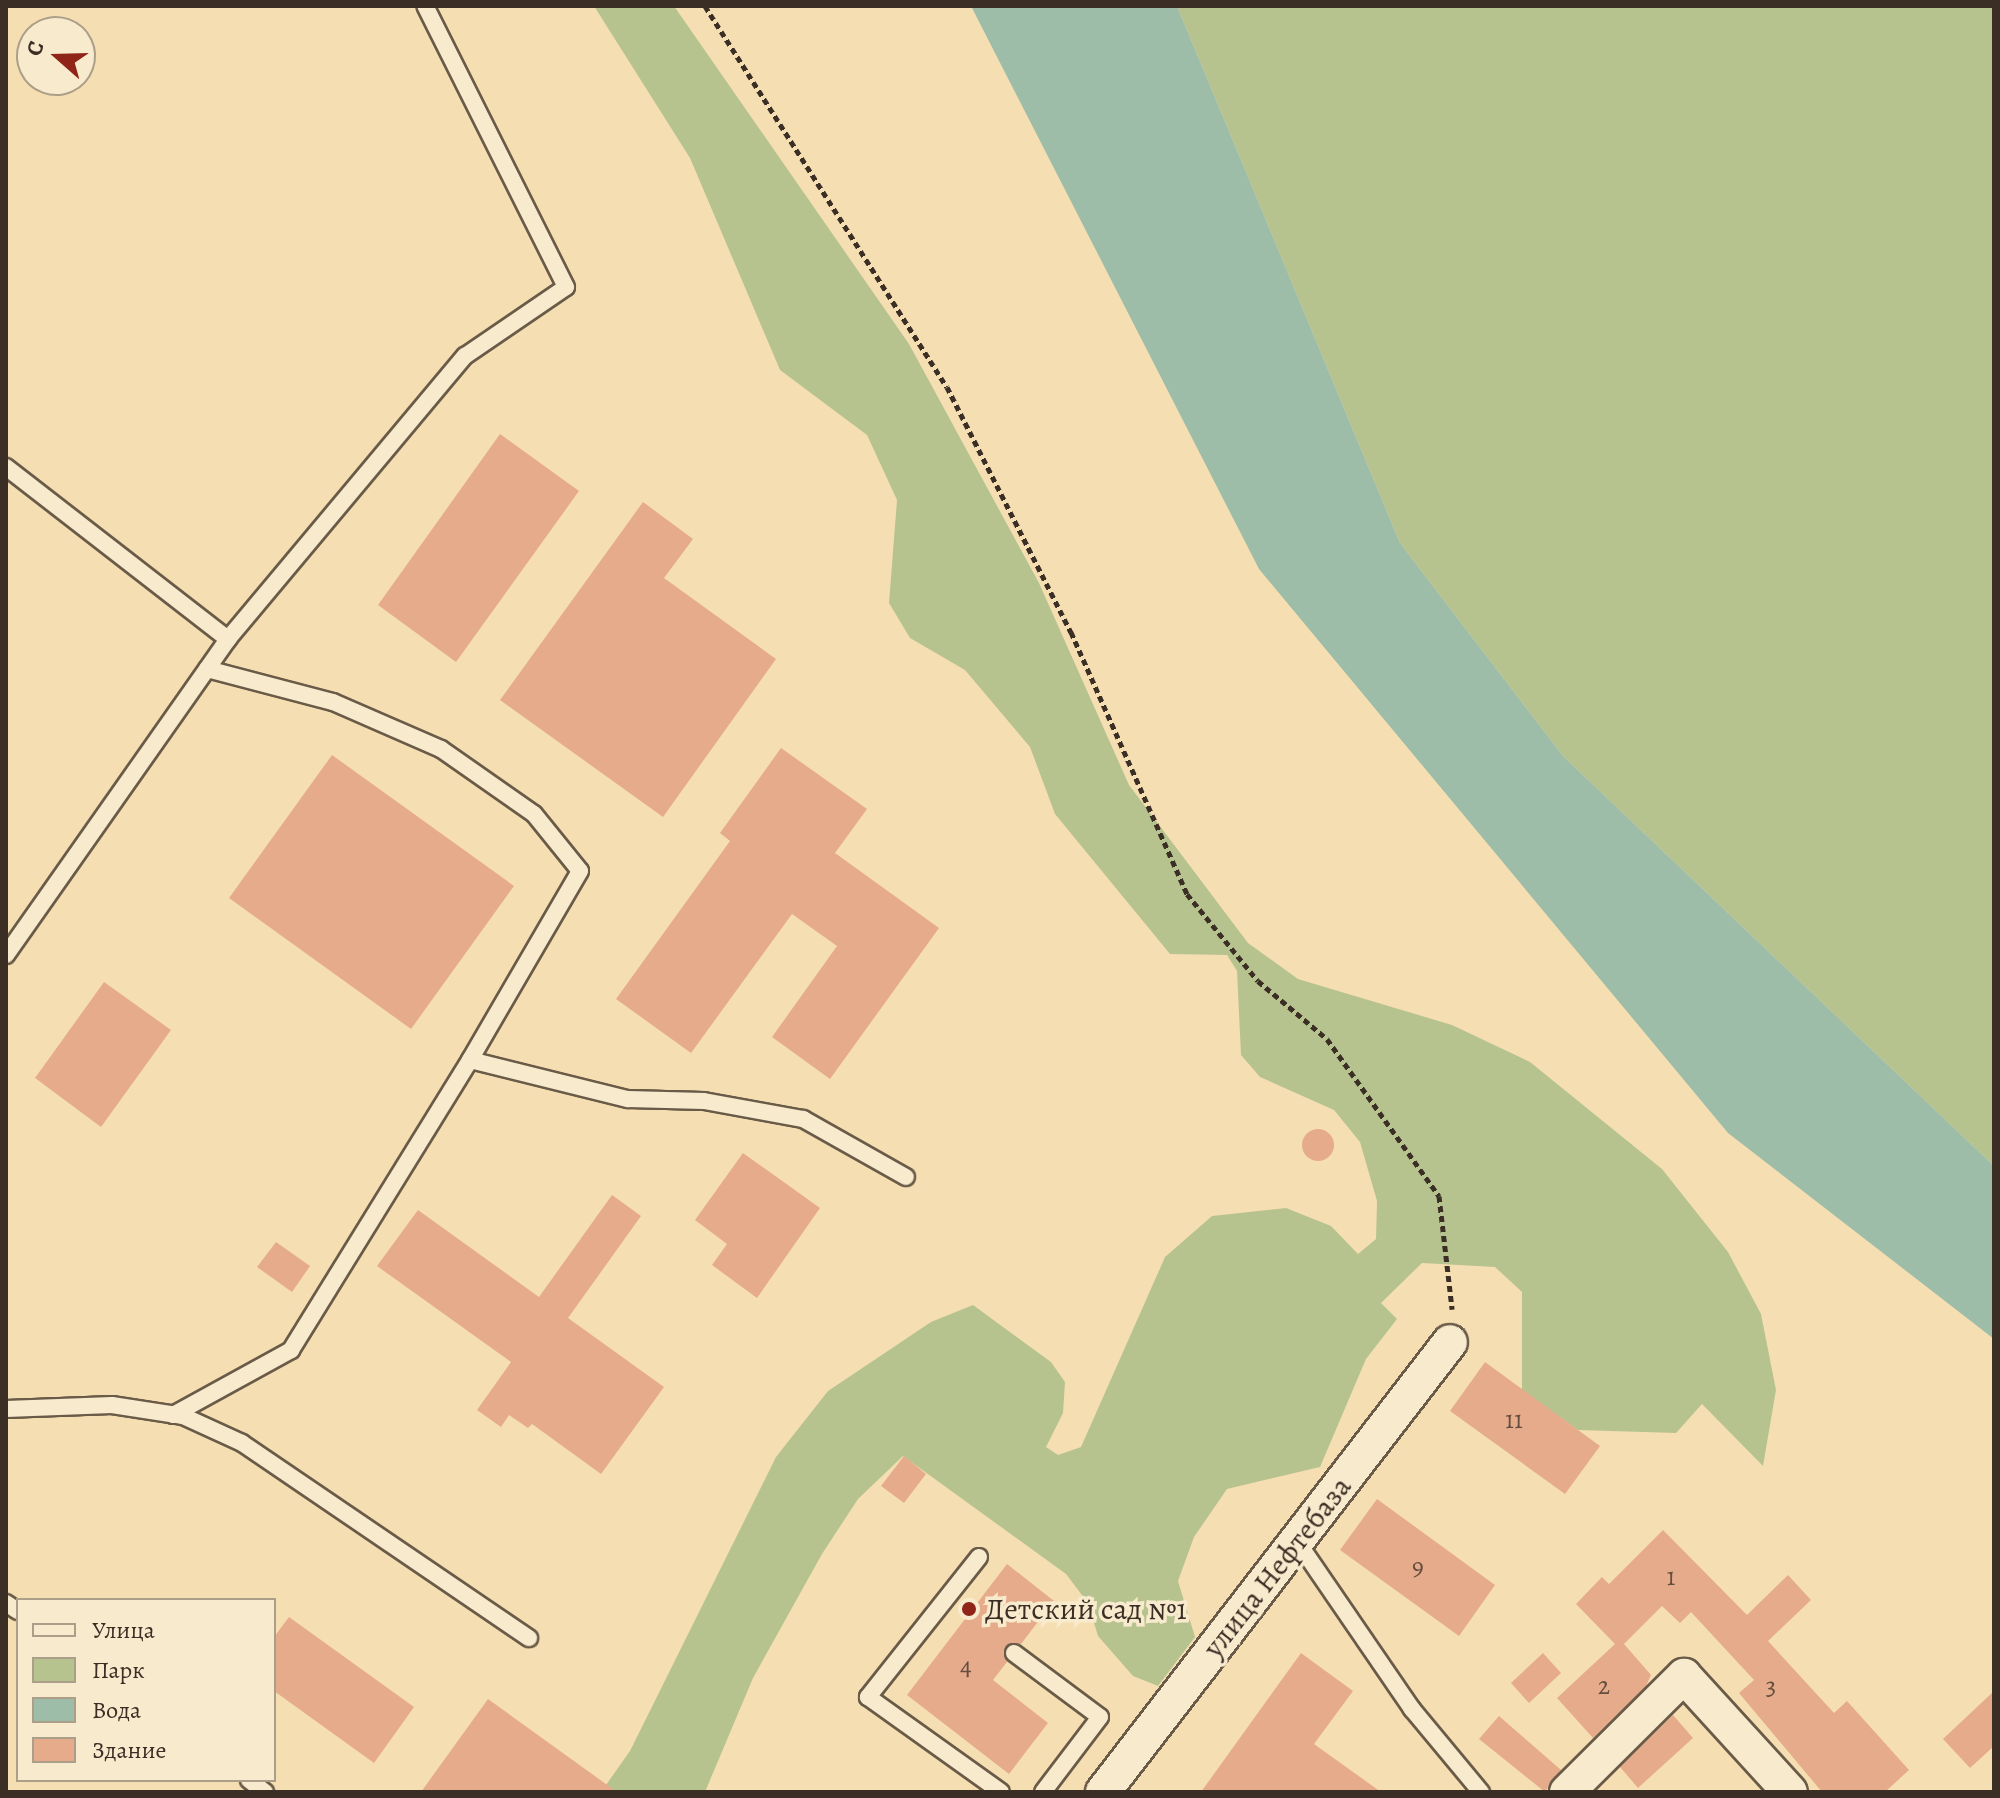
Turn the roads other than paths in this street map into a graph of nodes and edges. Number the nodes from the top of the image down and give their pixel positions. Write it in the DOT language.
graph roads {
  1 [pos="425,6"];
  2 [pos="6,467"];
  3 [pos="228,639"];
  4 [pos="207,669"];
  5 [pos="6,955"];
  6 [pos="470,1060"];
  7 [pos="906,1177"];
  8 [pos="1450,1342"];
  9 [pos="6,1409"];
  10 [pos="173,1415"];
  11 [pos="1297,1541"];
  12 [pos="979,1557"];
  13 [pos="529,1638"];
  14 [pos="1014,1653"];
  15 [pos="1001,1792"];
  16 [pos="1043,1792"];
  17 [pos="1103,1792"];
  18 [pos="1481,1792"];
  19 [pos="1567,1792"];
  20 [pos="1790,1792"];
  1 -- 3 [label="lane"];
  2 -- 3 [label="lane"];
  3 -- 4 [label="lane"];
  4 -- 5 [label="lane"];
  4 -- 6 [label="lane"];
  6 -- 7 [label="lane"];
  6 -- 10 [label="lane"];
  8 -- 11 [label="street, улица Нефтебаза"];
  9 -- 10 [label="lane"];
  10 -- 13 [label="lane"];
  11 -- 17 [label="street, улица Нефтебаза"];
  11 -- 18 [label="lane"];
  12 -- 15 [label="lane"];
  14 -- 16 [label="lane"];
  19 -- 20 [label="street"];
}
